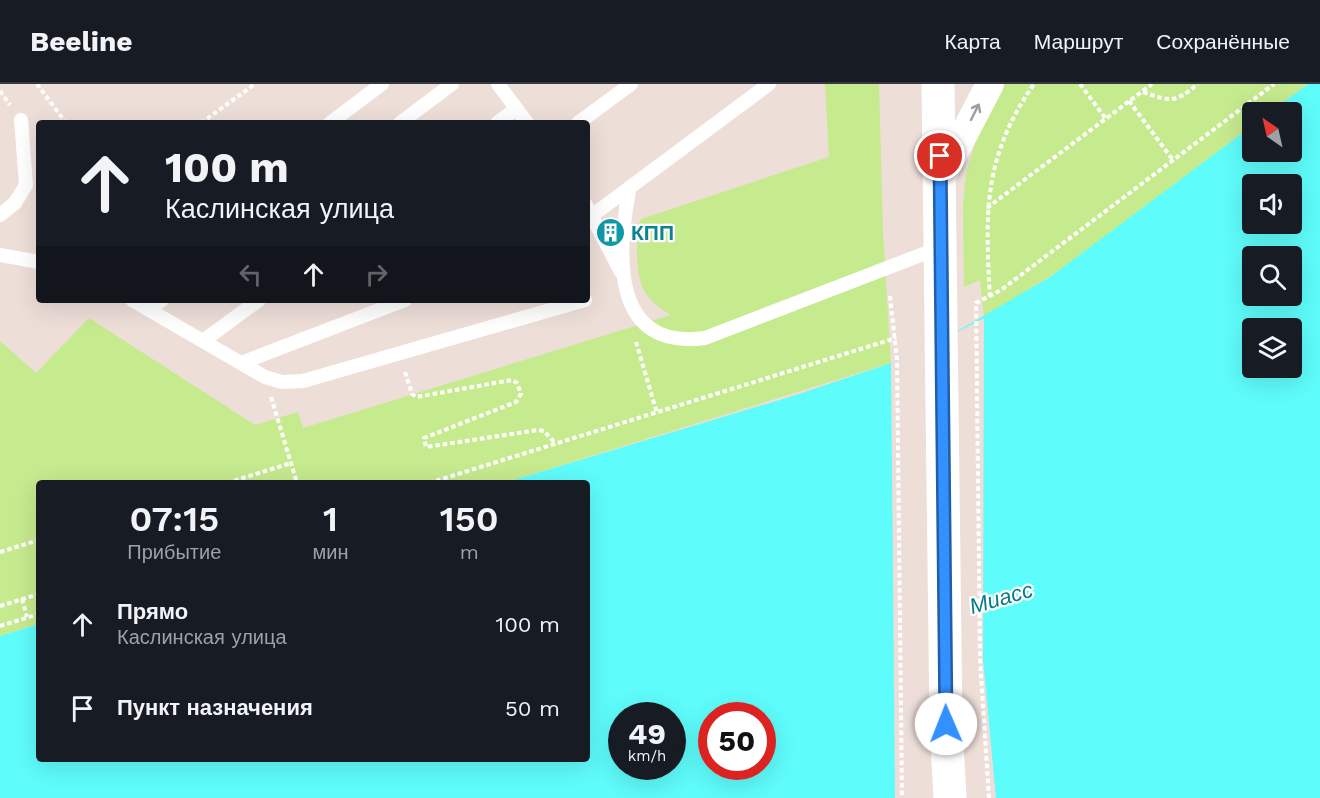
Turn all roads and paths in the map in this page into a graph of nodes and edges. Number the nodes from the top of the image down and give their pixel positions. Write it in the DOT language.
graph roads {
  1 [pos="37,84"];
  2 [pos="255,84"];
  3 [pos="382,84"];
  4 [pos="452,84"];
  5 [pos="498,84"];
  6 [pos="631,84"];
  7 [pos="769,84"];
  8 [pos="938,84"];
  9 [pos="990,84"];
  10 [pos="1034,84"];
  11 [pos="1080,84"];
  12 [pos="1152,84"];
  13 [pos="1198,84"];
  14 [pos="1274,84"];
  15 [pos="1142,92"];
  16 [pos="1129,101"];
  17 [pos="516,109"];
  18 [pos="1106,118"];
  19 [pos="21,120"];
  20 [pos="64,120"];
  21 [pos="205,120"];
  22 [pos="334,120"];
  23 [pos="404,120"];
  24 [pos="501,120"];
  25 [pos="525,120"];
  26 [pos="582,120"];
  27 [pos="1173,160"];
  28 [pos="941,178"];
  29 [pos="629,191"];
  30 [pos="987,209"];
  31 [pos="590,213"];
  32 [pos="0,215"];
  33 [pos="590,216"];
  34 [pos="941,247"];
  35 [pos="0,255"];
  36 [pos="36,261"];
  37 [pos="621,272"];
  38 [pos="890,296"];
  39 [pos="990,297"];
  40 [pos="137,303"];
  41 [pos="158,303"];
  42 [pos="255,303"];
  43 [pos="397,303"];
  44 [pos="573,303"];
  45 [pos="149,310"];
  46 [pos="896,338"];
  47 [pos="203,341"];
  48 [pos="399,354"];
  49 [pos="640,360"];
  50 [pos="241,363"];
  51 [pos="657,413"];
  52 [pos="277,418"];
  53 [pos="556,444"];
  54 [pos="291,464"];
  55 [pos="237,480"];
  56 [pos="296,480"];
  57 [pos="439,480"];
  58 [pos="36,541"];
  59 [pos="0,552"];
  60 [pos="36,595"];
  61 [pos="22,599"];
  62 [pos="0,606"];
  63 [pos="36,615"];
  64 [pos="27,617"];
  65 [pos="0,626"];
  66 [pos="902,798"];
  67 [pos="950,798"];
  68 [pos="989,798"];
  1 -- 20 [label="path"];
  2 -- 21 [label="path"];
  3 -- 22 [label="lane"];
  4 -- 23 [label="lane"];
  5 -- 17 [label="lane"];
  6 -- 26 [label="lane"];
  7 -- 29 [label="lane"];
  8 -- 28 [label="main road"];
  28 -- 9 [label="street, one-way"];
  10 -- 30 [label="path"];
  11 -- 18 [label="path"];
  12 -- 15 [label="path"];
  13 -- 15 [label="path"];
  14 -- 27 [label="path"];
  15 -- 16 [label="path"];
  16 -- 18 [label="path"];
  16 -- 27 [label="path"];
  17 -- 24 [label="lane"];
  17 -- 25 [label="lane"];
  18 -- 30 [label="path"];
  19 -- 32 [label="lane"];
  27 -- 39 [label="path"];
  28 -- 34 [label="main road"];
  29 -- 31 [label="lane"];
  29 -- 37 [label="lane"];
  30 -- 39 [label="path"];
  33 -- 37 [label="lane"];
  34 -- 37 [label="lane"];
  34 -- 67 [label="main road"];
  35 -- 36 [label="lane"];
  38 -- 46 [label="path"];
  39 -- 68 [label="path"];
  40 -- 45 [label="lane"];
  41 -- 45 [label="lane"];
  42 -- 47 [label="lane"];
  43 -- 50 [label="lane"];
  44 -- 48 [label="lane"];
  45 -- 47 [label="lane"];
  46 -- 51 [label="path"];
  46 -- 66 [label="path"];
  47 -- 50 [label="lane"];
  48 -- 50 [label="lane"];
  48 -- 53 [label="path"];
  49 -- 51 [label="path"];
  51 -- 53 [label="path"];
  52 -- 54 [label="path"];
  53 -- 57 [label="path"];
  54 -- 55 [label="path"];
  54 -- 56 [label="path"];
  58 -- 59 [label="path"];
  60 -- 61 [label="path"];
  61 -- 62 [label="path"];
  61 -- 64 [label="path"];
  63 -- 64 [label="path"];
  64 -- 65 [label="path"];
}
